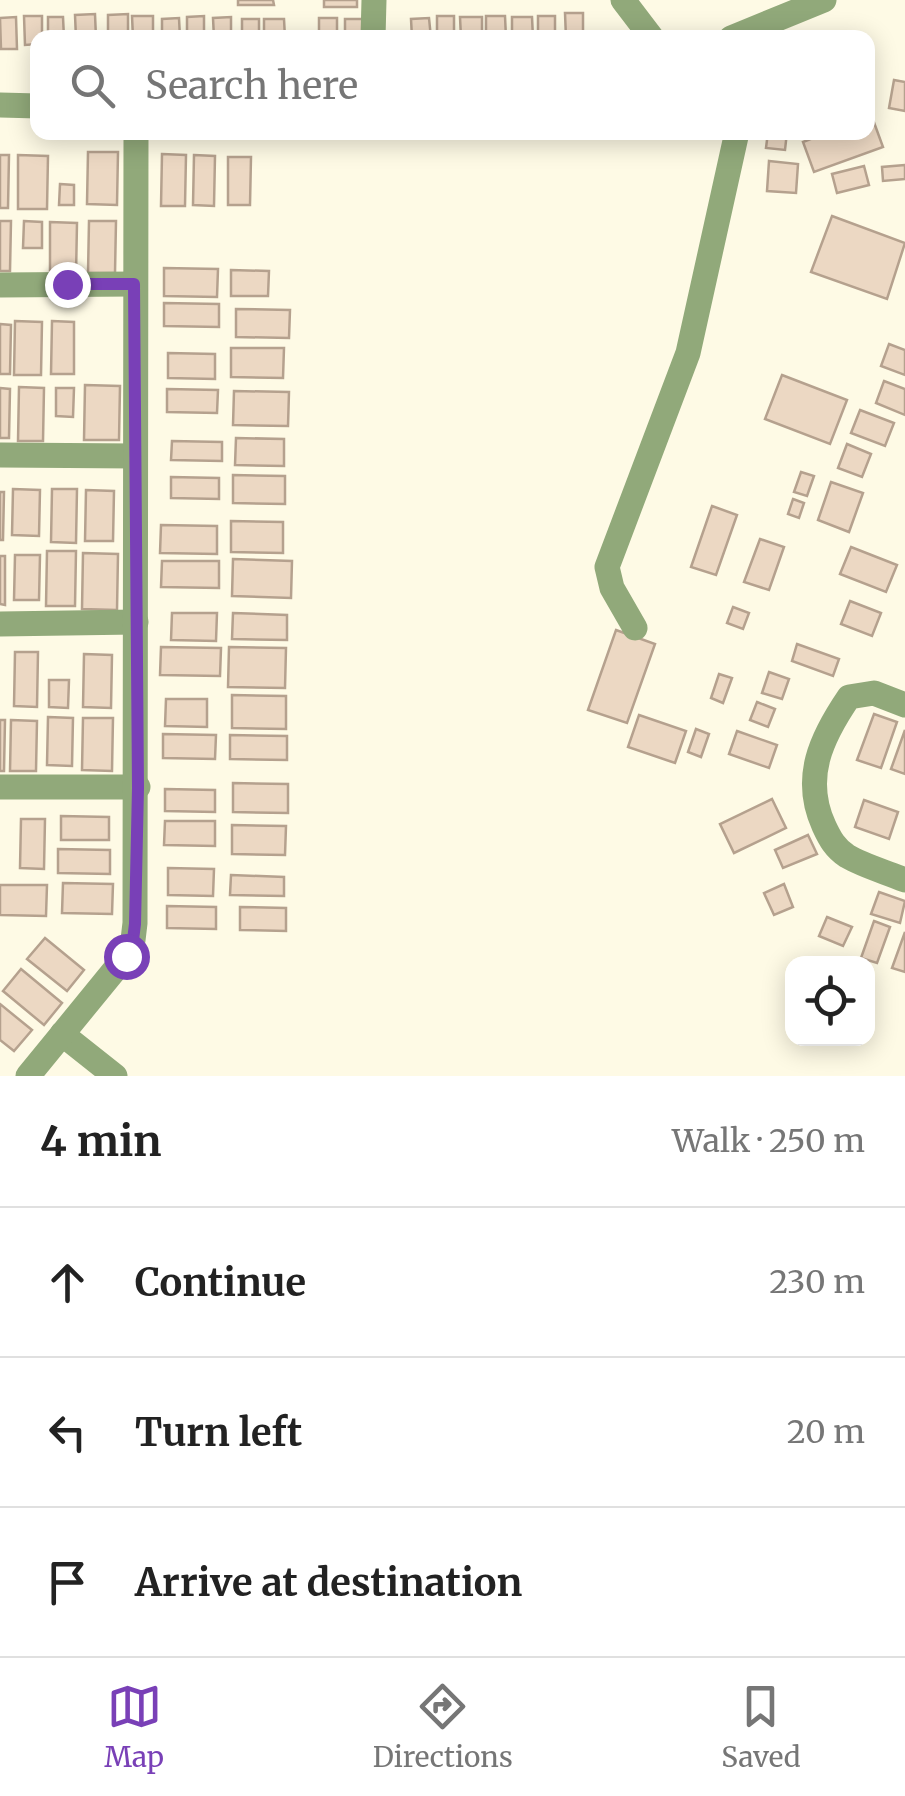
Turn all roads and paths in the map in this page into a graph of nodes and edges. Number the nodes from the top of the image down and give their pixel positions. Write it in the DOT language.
graph roads {
  1 [pos="374,0"];
  2 [pos="623,0"];
  3 [pos="824,0"];
  4 [pos="372,30"];
  5 [pos="646,30"];
  6 [pos="752,30"];
  7 [pos="0,105"];
  8 [pos="30,106"];
  9 [pos="136,140"];
  10 [pos="734,140"];
  11 [pos="134,284"];
  12 [pos="0,285"];
  13 [pos="0,454"];
  14 [pos="135,456"];
  15 [pos="136,622"];
  16 [pos="0,624"];
  17 [pos="635,628"];
  18 [pos="905,704"];
  19 [pos="0,787"];
  20 [pos="138,788"];
  21 [pos="905,880"];
  22 [pos="62,1034"];
  23 [pos="28,1076"];
  24 [pos="115,1076"];
  1 -- 4 [label="street"];
  2 -- 5 [label="street"];
  3 -- 6 [label="street"];
  7 -- 8 [label="street"];
  9 -- 11 [label="street"];
  10 -- 17 [label="street"];
  11 -- 12 [label="street"];
  11 -- 14 [label="street"];
  13 -- 14 [label="street"];
  14 -- 15 [label="street"];
  15 -- 16 [label="street"];
  15 -- 20 [label="street"];
  18 -- 21 [label="street"];
  19 -- 20 [label="street"];
  20 -- 22 [label="street"];
  22 -- 23 [label="street"];
  22 -- 24 [label="street"];
}
